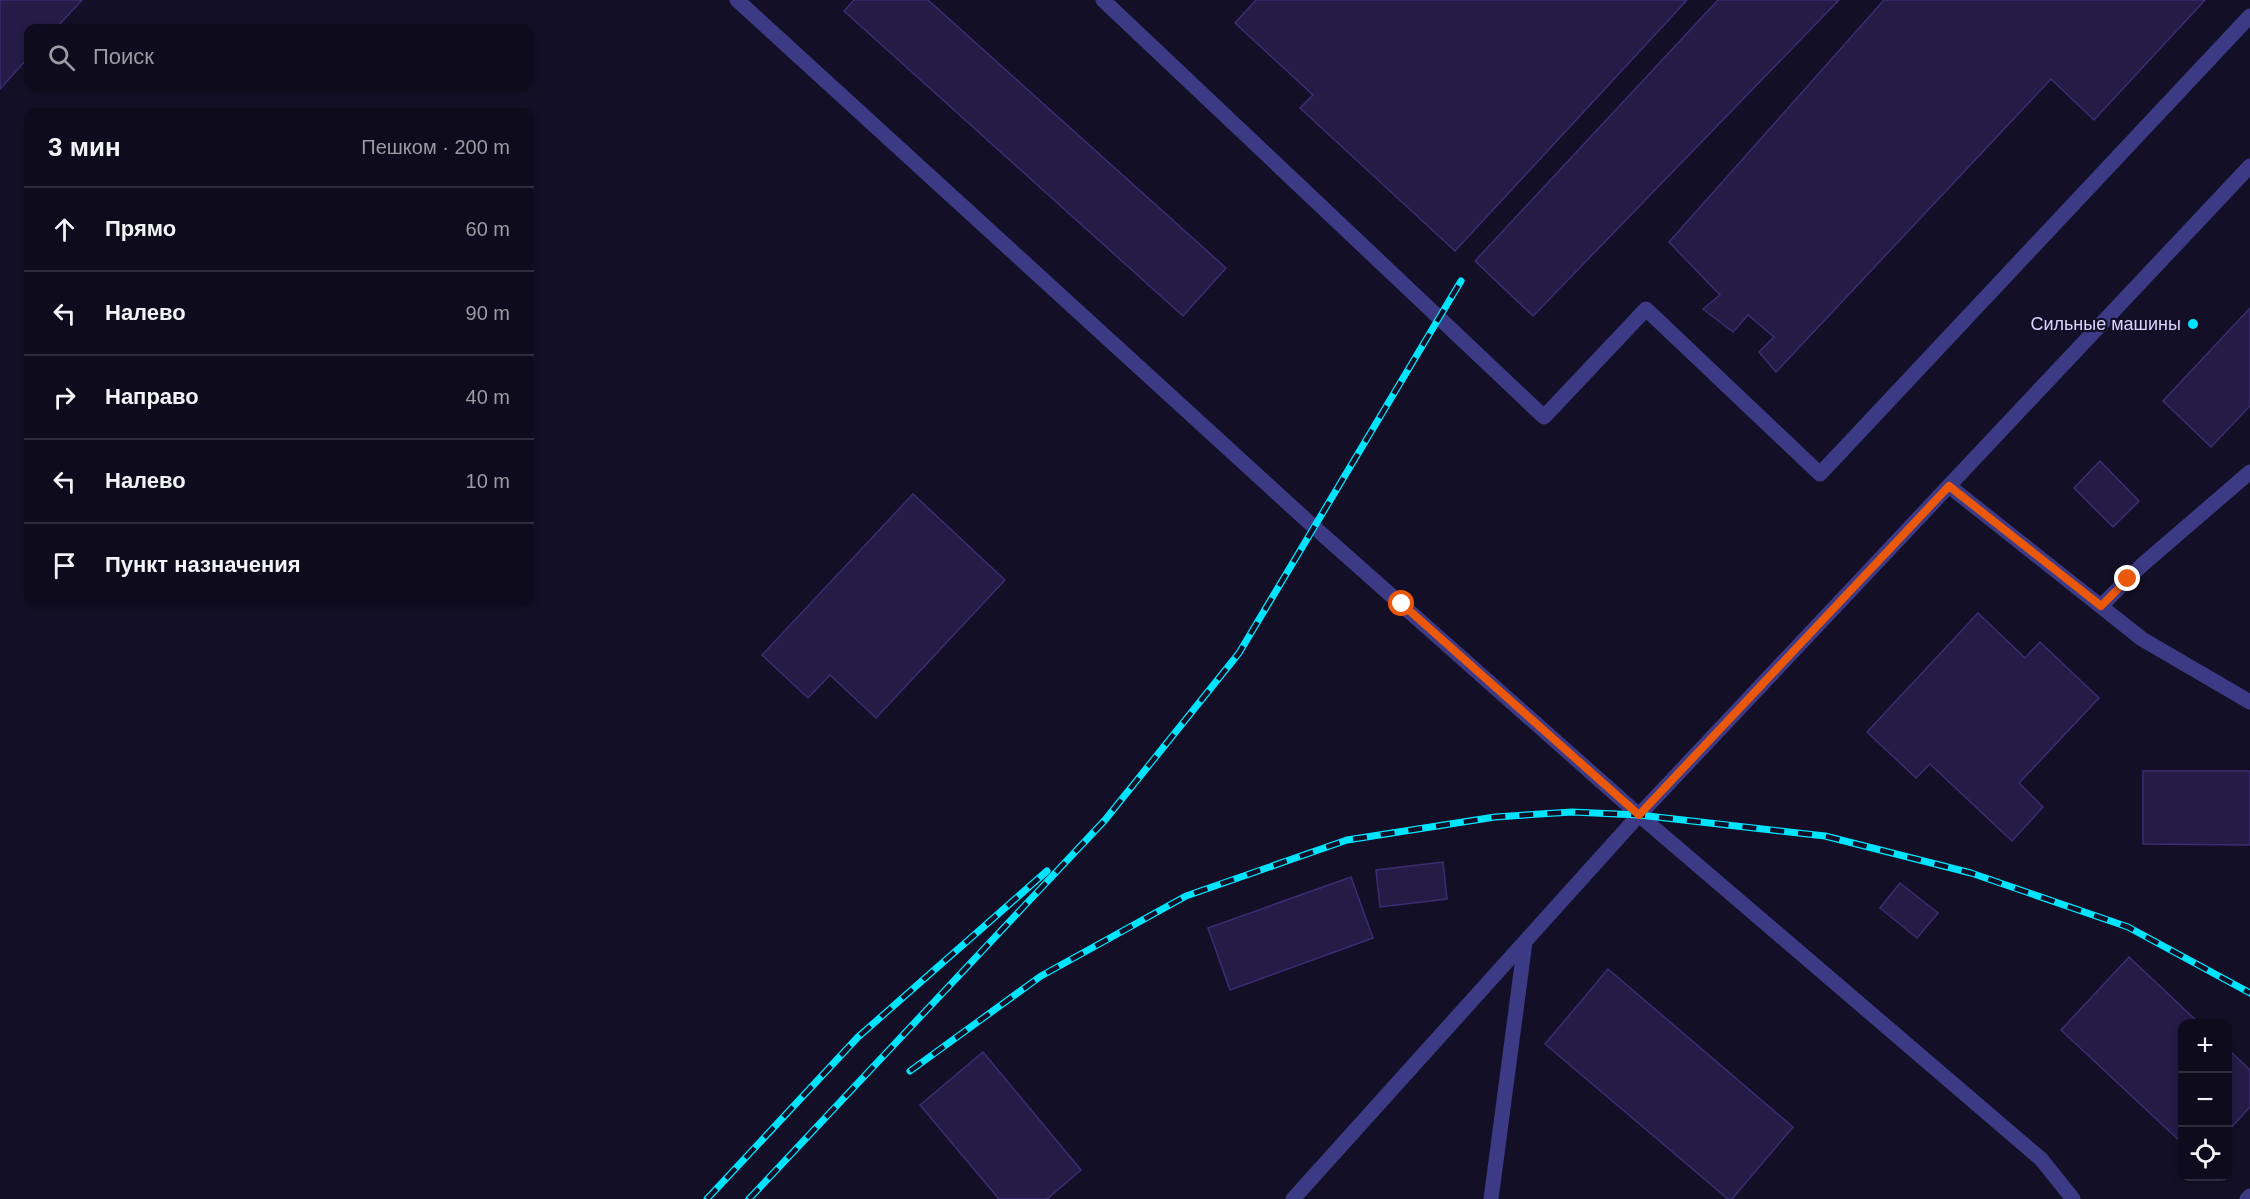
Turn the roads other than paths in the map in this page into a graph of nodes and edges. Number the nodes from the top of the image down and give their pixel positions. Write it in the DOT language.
graph roads {
  1 [pos="737,0"];
  2 [pos="1103,0"];
  3 [pos="2250,16"];
  4 [pos="2250,166"];
  5 [pos="2250,472"];
  6 [pos="1949,486"];
  7 [pos="2101,606"];
  8 [pos="2250,702"];
  9 [pos="1639,815"];
  10 [pos="1525,942"];
  11 [pos="1293,1199"];
  12 [pos="1491,1199"];
  13 [pos="2073,1199"];
  1 -- 9 [label="street"];
  2 -- 3 [label="street"];
  4 -- 6 [label="street"];
  5 -- 7 [label="street"];
  6 -- 7 [label="street"];
  6 -- 9 [label="street"];
  7 -- 8 [label="street"];
  9 -- 10 [label="street"];
  9 -- 13 [label="street"];
  10 -- 11 [label="street"];
  10 -- 12 [label="street"];
}
